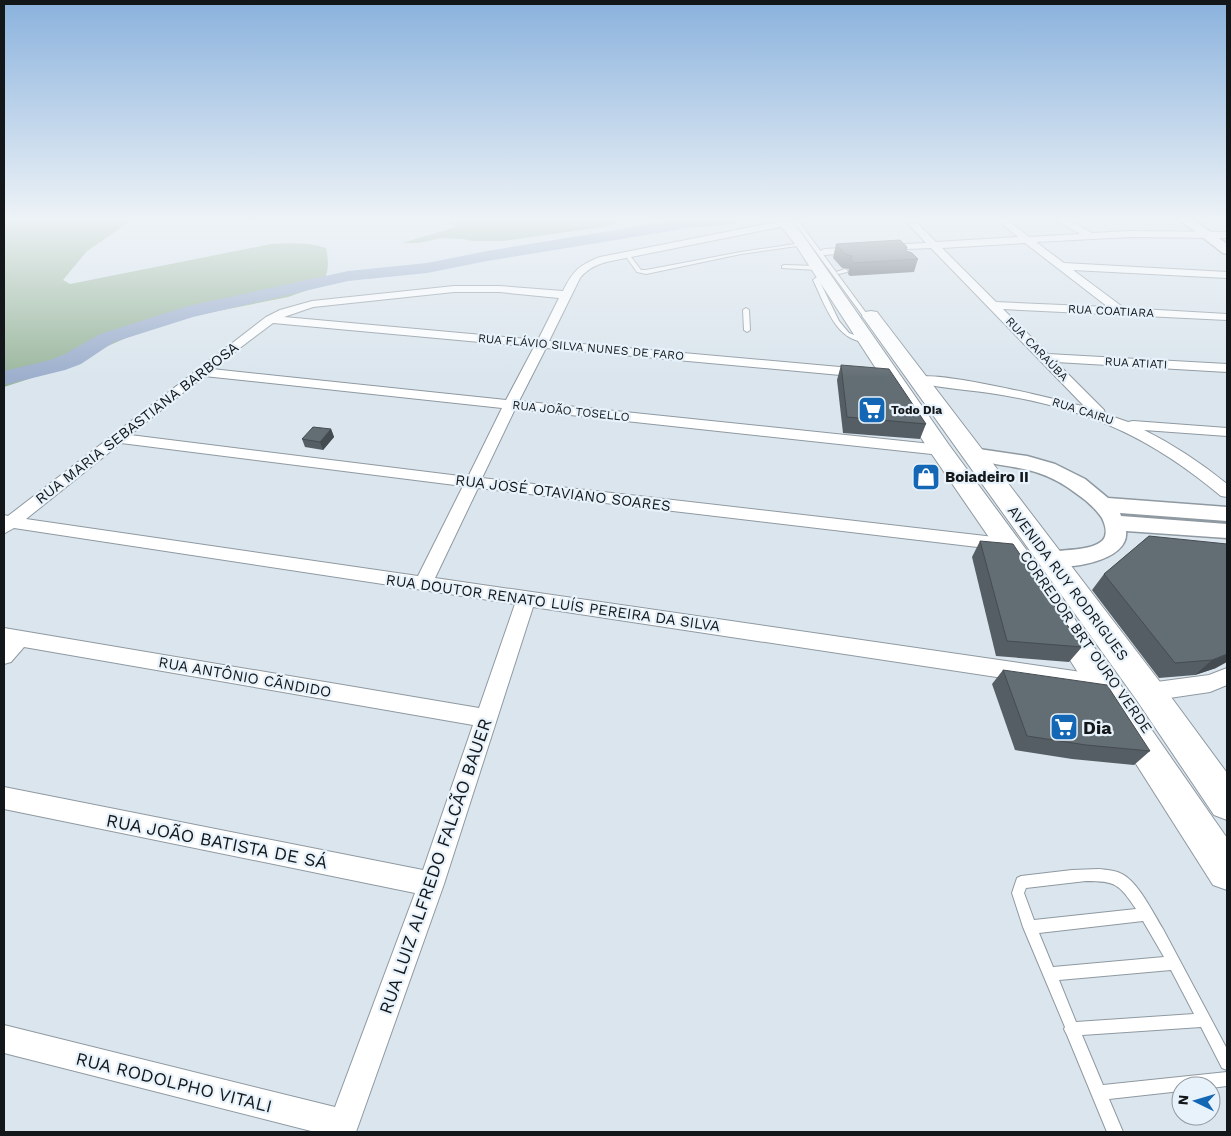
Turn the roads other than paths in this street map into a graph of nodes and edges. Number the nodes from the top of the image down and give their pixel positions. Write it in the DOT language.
graph roads {
  1 [pos="581,272"];
  2 [pos="830,272"];
  3 [pos="832,272"];
  4 [pos="833,272"];
  5 [pos="961,272"];
  6 [pos="1071,272"];
  7 [pos="1173,272"];
  8 [pos="1227,275"];
  9 [pos="566,295"];
  10 [pos="995,305"];
  11 [pos="746,310"];
  12 [pos="1120,311"];
  13 [pos="1227,317"];
  14 [pos="270,319"];
  15 [pos="747,330"];
  16 [pos="542,343"];
  17 [pos="1046,358"];
  18 [pos="1227,368"];
  19 [pos="200,372"];
  20 [pos="906,378"];
  21 [pos="511,404"];
  22 [pos="1102,416"];
  23 [pos="1123,424"];
  24 [pos="1170,428"];
  25 [pos="1227,432"];
  26 [pos="117,438"];
  27 [pos="1158,441"];
  28 [pos="942,450"];
  29 [pos="972,454"];
  30 [pos="472,482"];
  31 [pos="1227,492"];
  32 [pos="1103,505"];
  33 [pos="1227,514"];
  34 [pos="1115,523"];
  35 [pos="6,524"];
  36 [pos="1227,531"];
  37 [pos="1010,545"];
  38 [pos="1051,559"];
  39 [pos="423,584"];
  40 [pos="526,599"];
  41 [pos="1082,636"];
  42 [pos="12,637"];
  43 [pos="4,656"];
  44 [pos="1227,676"];
  45 [pos="1125,683"];
  46 [pos="486,718"];
  47 [pos="4,798"];
  48 [pos="1227,803"];
  49 [pos="1227,871"];
  50 [pos="431,884"];
  51 [pos="1147,914"];
  52 [pos="1030,927"];
  53 [pos="1174,963"];
  54 [pos="1049,974"];
  55 [pos="1204,1020"];
  56 [pos="1071,1029"];
  57 [pos="4,1039"];
  58 [pos="1227,1063"];
  59 [pos="1227,1079"];
  60 [pos="1098,1092"];
  61 [pos="342,1128"];
  62 [pos="1115,1132"];
  1 -- 9 [label="street"];
  2 -- 20 [label="lane, CORREDOR BRT OURO VERDE"];
  3 -- 20 [label="main road, AVENIDA RUY RODRIGUES"];
  4 -- 20 [label="main road, AVENIDA RUY RODRIGUES"];
  5 -- 10 [label="street, RUA CARAÚBA"];
  6 -- 12 [label="street"];
  7 -- 8 [label="street"];
  9 -- 14 [label="street, RUA MARIA SEBASTIANA BARBOSA"];
  9 -- 16 [label="street"];
  10 -- 12 [label="street, RUA COATIARA"];
  10 -- 17 [label="street, RUA CARAÚBA"];
  11 -- 15 [label="lane"];
  12 -- 13 [label="street, RUA COATIARA"];
  14 -- 16 [label="street, RUA FLÁVIO SILVA NUNES DE FARO"];
  14 -- 19 [label="street, RUA MARIA SEBASTIANA BARBOSA"];
  16 -- 20 [label="street, RUA FLÁVIO SILVA NUNES DE FARO"];
  16 -- 21 [label="street"];
  17 -- 18 [label="street, RUA ATIATI"];
  17 -- 22 [label="street, RUA CARAÚBA"];
  19 -- 21 [label="street, RUA JOÃO TOSELLO"];
  19 -- 26 [label="street, RUA MARIA SEBASTIANA BARBOSA"];
  20 -- 22 [label="street, RUA CAIRU"];
  20 -- 28 [label="main road, AVENIDA RUY RODRIGUES"];
  20 -- 29 [label="main road, AVENIDA RUY RODRIGUES"];
  20 -- 41 [label="lane, CORREDOR BRT OURO VERDE"];
  20 -- 45 [label="lane, CORREDOR BRT OURO VERDE"];
  21 -- 28 [label="street, RUA JOÃO TOSELLO"];
  21 -- 30 [label="street"];
  22 -- 23 [label="street, RUA CAIRU"];
  23 -- 24 [label="street"];
  23 -- 27 [label="street, RUA CAIRU"];
  24 -- 25 [label="street"];
  24 -- 27 [label="street"];
  26 -- 30 [label="street, RUA JOSÉ OTAVIANO SOARES"];
  26 -- 35 [label="street, RUA MARIA SEBASTIANA BARBOSA"];
  27 -- 31 [label="street, RUA CAIRU"];
  28 -- 37 [label="main road, AVENIDA RUY RODRIGUES"];
  29 -- 32 [label="street"];
  29 -- 38 [label="main road, AVENIDA RUY RODRIGUES"];
  30 -- 37 [label="street, RUA JOSÉ OTAVIANO SOARES"];
  30 -- 39 [label="street"];
  32 -- 33 [label="street"];
  32 -- 34 [label="street"];
  34 -- 36 [label="street"];
  34 -- 38 [label="street"];
  35 -- 39 [label="street, RUA DOUTOR RENATO LUÍS PEREIRA DA SILVA"];
  37 -- 45 [label="main road, AVENIDA RUY RODRIGUES"];
  38 -- 45 [label="main road, AVENIDA RUY RODRIGUES"];
  39 -- 40 [label="street, RUA DOUTOR RENATO LUÍS PEREIRA DA SILVA"];
  40 -- 45 [label="street, RUA DOUTOR RENATO LUÍS PEREIRA DA SILVA"];
  40 -- 46 [label="street, RUA LUIZ ALFREDO FALCÃO BAUER"];
  42 -- 43 [label="street"];
  42 -- 46 [label="street, RUA ANTÔNIO CÃNDIDO"];
  44 -- 45 [label="street"];
  45 -- 48 [label="main road, AVENIDA RUY RODRIGUES"];
  45 -- 49 [label="main road, AVENIDA RUY RODRIGUES"];
  46 -- 50 [label="street, RUA LUIZ ALFREDO FALCÃO BAUER"];
  47 -- 50 [label="street, RUA JOÃO BATISTA DE SÁ"];
  50 -- 61 [label="street, RUA LUIZ ALFREDO FALCÃO BAUER"];
  51 -- 52 [label="lane"];
  51 -- 52 [label="lane"];
  51 -- 53 [label="lane"];
  52 -- 54 [label="lane"];
  53 -- 54 [label="lane"];
  53 -- 55 [label="lane"];
  54 -- 56 [label="lane"];
  55 -- 56 [label="lane"];
  55 -- 58 [label="lane"];
  56 -- 60 [label="lane"];
  57 -- 61 [label="street, RUA RODOLPHO VITALI"];
  59 -- 60 [label="lane"];
  60 -- 62 [label="lane"];
}
